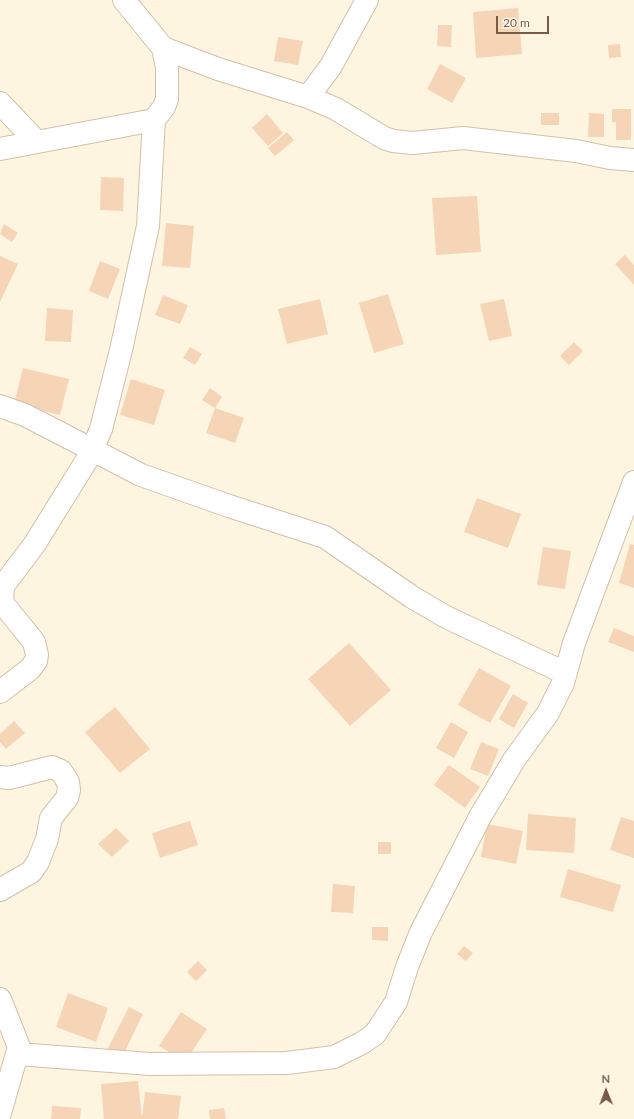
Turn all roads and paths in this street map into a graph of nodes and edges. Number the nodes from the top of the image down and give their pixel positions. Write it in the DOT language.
graph roads {
  1 [pos="124,0"];
  2 [pos="367,0"];
  3 [pos="163,48"];
  4 [pos="308,97"];
  5 [pos="0,103"];
  6 [pos="154,120"];
  7 [pos="36,141"];
  8 [pos="0,149"];
  9 [pos="634,160"];
  10 [pos="0,406"];
  11 [pos="94,450"];
  12 [pos="634,482"];
  13 [pos="1,601"];
  14 [pos="565,673"];
  15 [pos="0,692"];
  16 [pos="0,777"];
  17 [pos="0,890"];
  18 [pos="0,999"];
  19 [pos="18,1054"];
  20 [pos="0,1113"];
  1 -- 3 [label="street"];
  2 -- 4 [label="street"];
  3 -- 4 [label="street"];
  3 -- 6 [label="street"];
  4 -- 9 [label="street"];
  5 -- 7 [label="street"];
  6 -- 7 [label="street"];
  6 -- 11 [label="street"];
  7 -- 8 [label="street"];
  10 -- 11 [label="street"];
  11 -- 13 [label="street"];
  11 -- 14 [label="street"];
  12 -- 14 [label="street"];
  13 -- 15 [label="street"];
  14 -- 19 [label="street"];
  16 -- 17 [label="street"];
  18 -- 19 [label="street"];
  19 -- 20 [label="street"];
}
